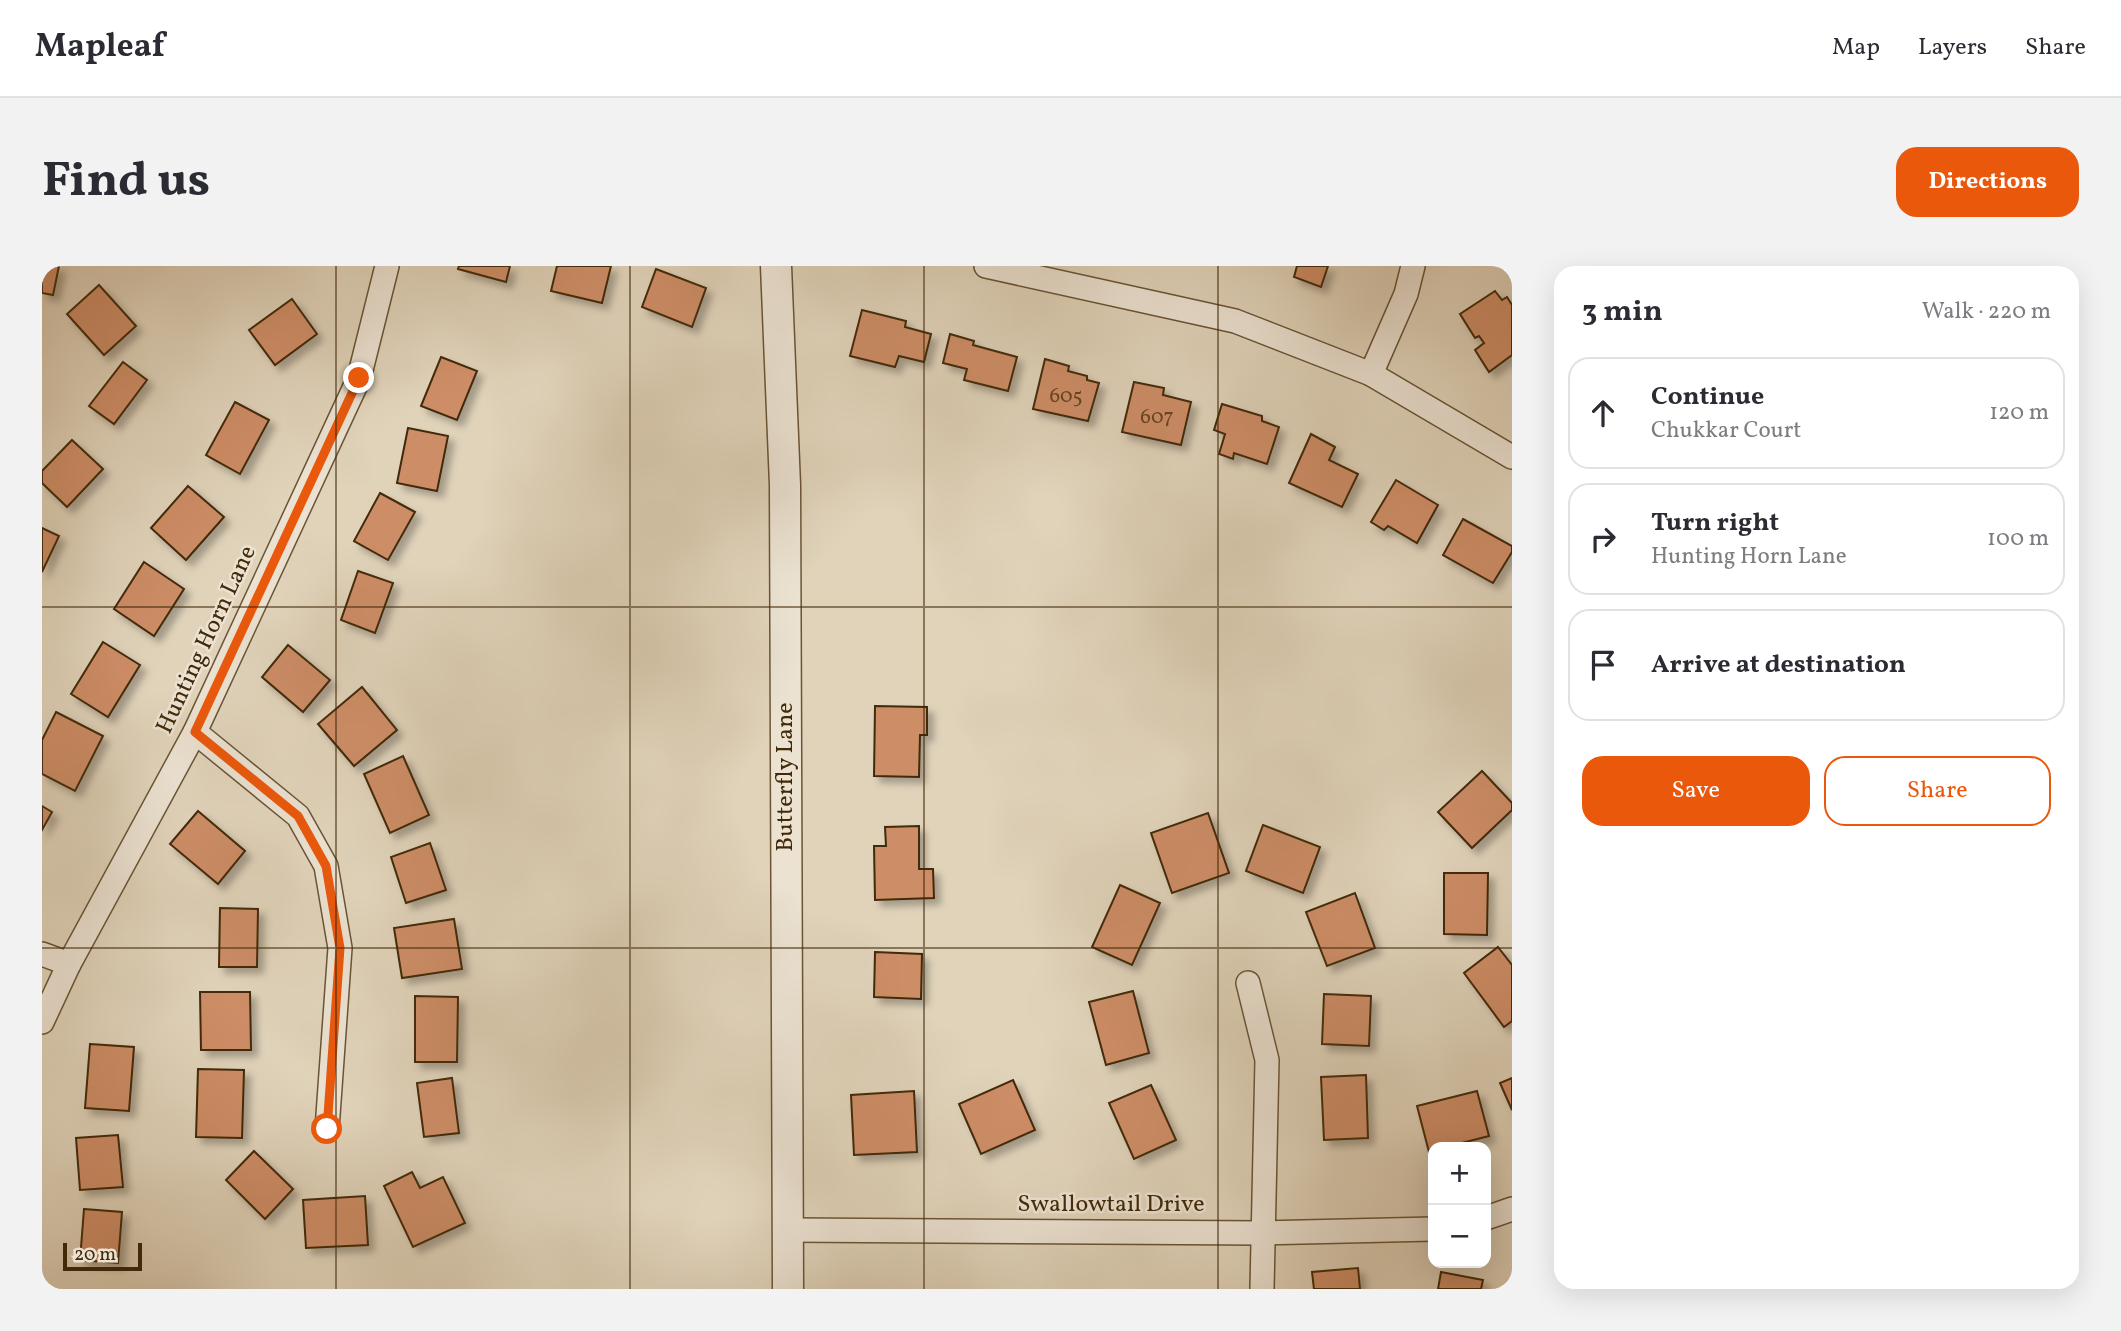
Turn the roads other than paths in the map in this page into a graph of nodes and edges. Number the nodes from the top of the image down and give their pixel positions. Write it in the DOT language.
graph roads {
  1 [pos="387,266"];
  2 [pos="776,266"];
  3 [pos="986,266"];
  4 [pos="1413,266"];
  5 [pos="1371,374"];
  6 [pos="1512,457"];
  7 [pos="195,732"];
  8 [pos="42,954"];
  9 [pos="69,964"];
  10 [pos="1248,983"];
  11 [pos="42,1023"];
  12 [pos="327,1129"];
  13 [pos="1512,1209"];
  14 [pos="1491,1216"];
  15 [pos="1428,1229"];
  16 [pos="789,1230"];
  17 [pos="1263,1233"];
  18 [pos="788,1289"];
  19 [pos="1262,1289"];
  1 -- 7 [label="street, Hunting Horn Lane"];
  2 -- 16 [label="street, Butterfly Lane"];
  3 -- 5 [label="street"];
  4 -- 5 [label="street"];
  5 -- 6 [label="street"];
  7 -- 9 [label="street, Hunting Horn Lane"];
  7 -- 12 [label="street"];
  8 -- 9 [label="street"];
  9 -- 11 [label="street, Hunting Horn Lane"];
  10 -- 17 [label="street"];
  13 -- 14 [label="street"];
  15 -- 17 [label="street, Swallowtail Drive"];
  16 -- 17 [label="street, Swallowtail Drive"];
  16 -- 18 [label="street, Butterfly Lane"];
  17 -- 19 [label="street"];
}
